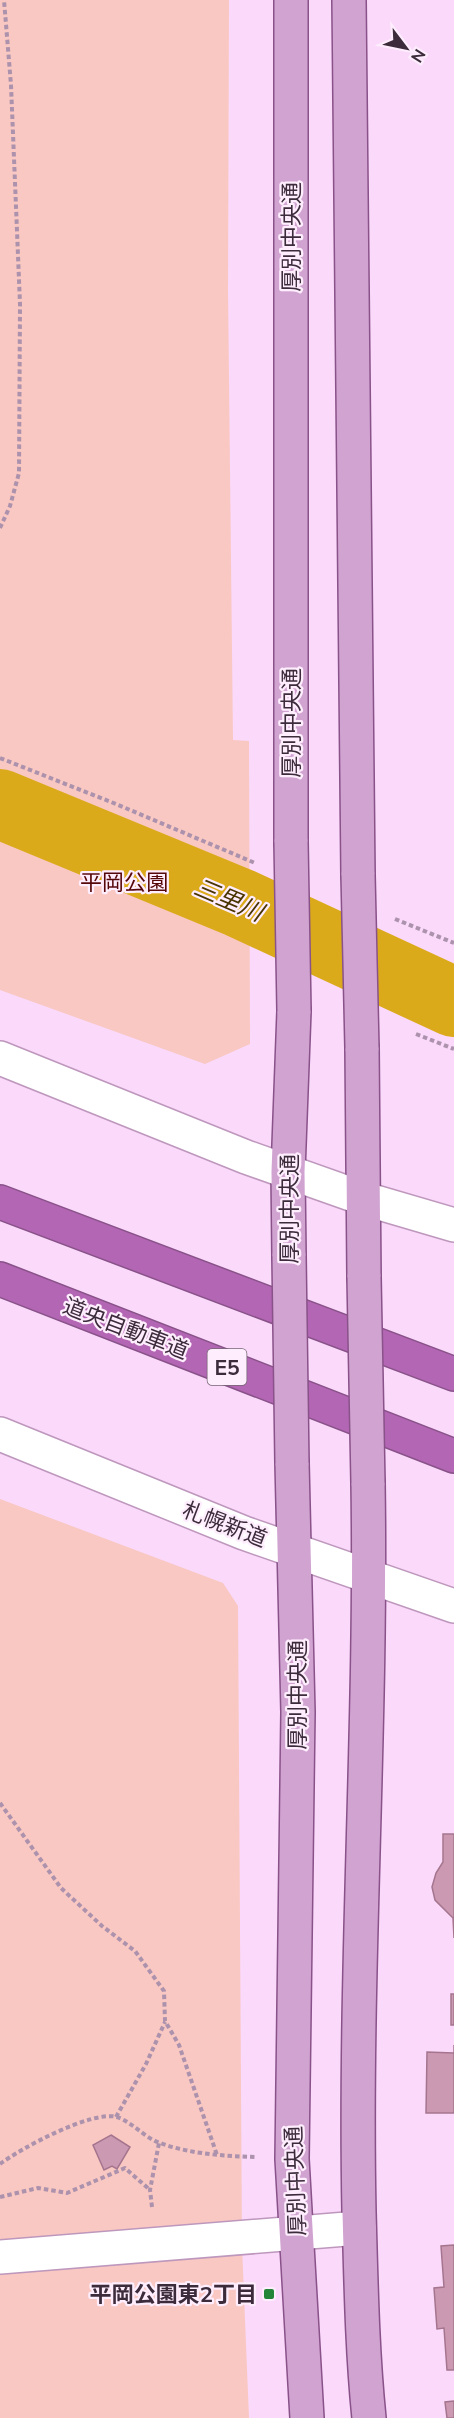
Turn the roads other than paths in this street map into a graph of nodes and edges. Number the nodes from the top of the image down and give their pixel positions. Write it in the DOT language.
graph roads {
  1 [pos="291,0"];
  2 [pos="349,0"];
  3 [pos="0,1058"];
  4 [pos="288,1172"];
  5 [pos="362,1198"];
  6 [pos="0,1202"];
  7 [pos="454,1225"];
  8 [pos="0,1279"];
  9 [pos="454,1374"];
  10 [pos="0,1434"];
  11 [pos="454,1456"];
  12 [pos="294,1550"];
  13 [pos="370,1576"];
  14 [pos="454,1606"];
  15 [pos="360,2228"];
  16 [pos="297,2232"];
  17 [pos="0,2257"];
  18 [pos="307,2418"];
  19 [pos="369,2418"];
  1 -- 4 [label="main road, 厚別中央通, bridge"];
  2 -- 5 [label="main road, bridge"];
  3 -- 4 [label="street"];
  4 -- 5 [label="street"];
  4 -- 12 [label="main road, 厚別中央通, bridge"];
  5 -- 7 [label="street"];
  5 -- 13 [label="main road, bridge"];
  6 -- 9 [label="highway"];
  8 -- 11 [label="highway, 道央自動車道 / E5"];
  10 -- 12 [label="street, 札幌新道"];
  12 -- 13 [label="street, 札幌新道"];
  12 -- 16 [label="main road, 厚別中央通"];
  13 -- 14 [label="street, 札幌新道"];
  13 -- 15 [label="main road"];
  15 -- 16 [label="street"];
  15 -- 19 [label="main road"];
  16 -- 17 [label="street"];
  16 -- 18 [label="main road, 厚別中央通"];
}
